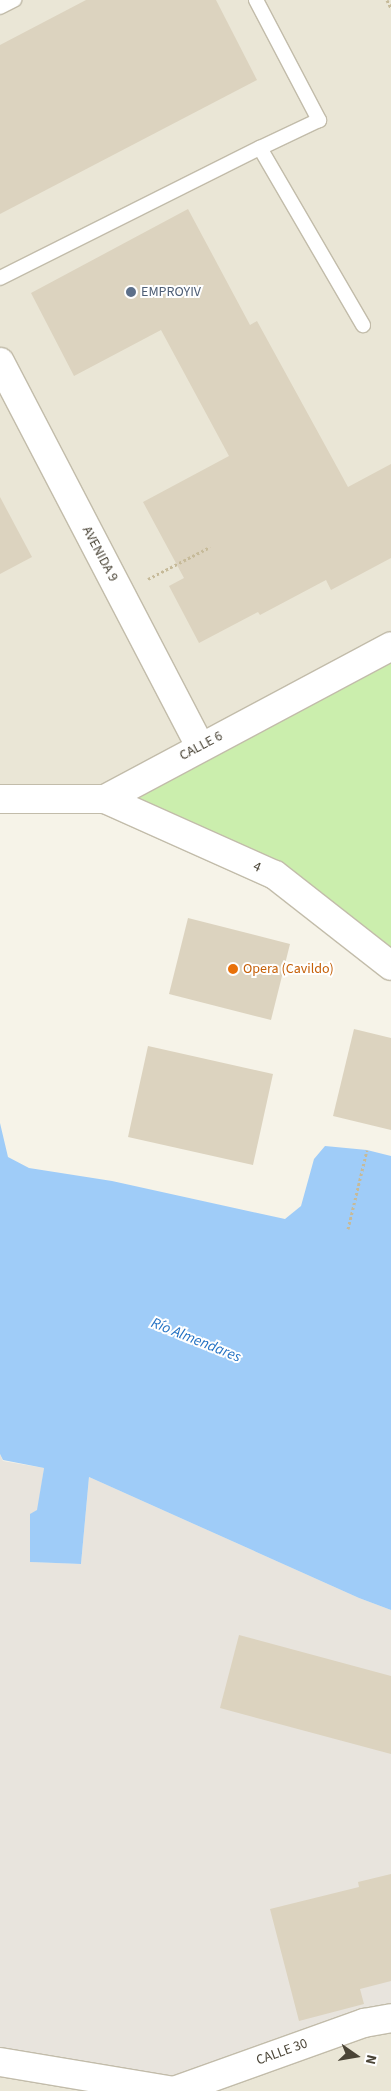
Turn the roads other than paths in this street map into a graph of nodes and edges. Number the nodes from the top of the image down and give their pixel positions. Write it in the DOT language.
graph roads {
  1 [pos="14,0"];
  2 [pos="256,0"];
  3 [pos="0,7"];
  4 [pos="260,148"];
  5 [pos="0,278"];
  6 [pos="364,325"];
  7 [pos="0,362"];
  8 [pos="391,646"];
  9 [pos="200,747"];
  10 [pos="0,799"];
  11 [pos="105,799"];
  12 [pos="391,966"];
  13 [pos="391,2018"];
  14 [pos="0,2062"];
  15 [pos="173,2091"];
  1 -- 3 [label="lane"];
  2 -- 4 [label="lane"];
  4 -- 5 [label="lane"];
  4 -- 6 [label="lane"];
  7 -- 9 [label="street, AVENIDA 9"];
  8 -- 9 [label="street, CALLE 6"];
  9 -- 11 [label="street, CALLE 6"];
  10 -- 11 [label="street, CALLE 6"];
  11 -- 12 [label="street, 4"];
  13 -- 15 [label="street, CALLE 30"];
  14 -- 15 [label="street, CALLE 30"];
}
